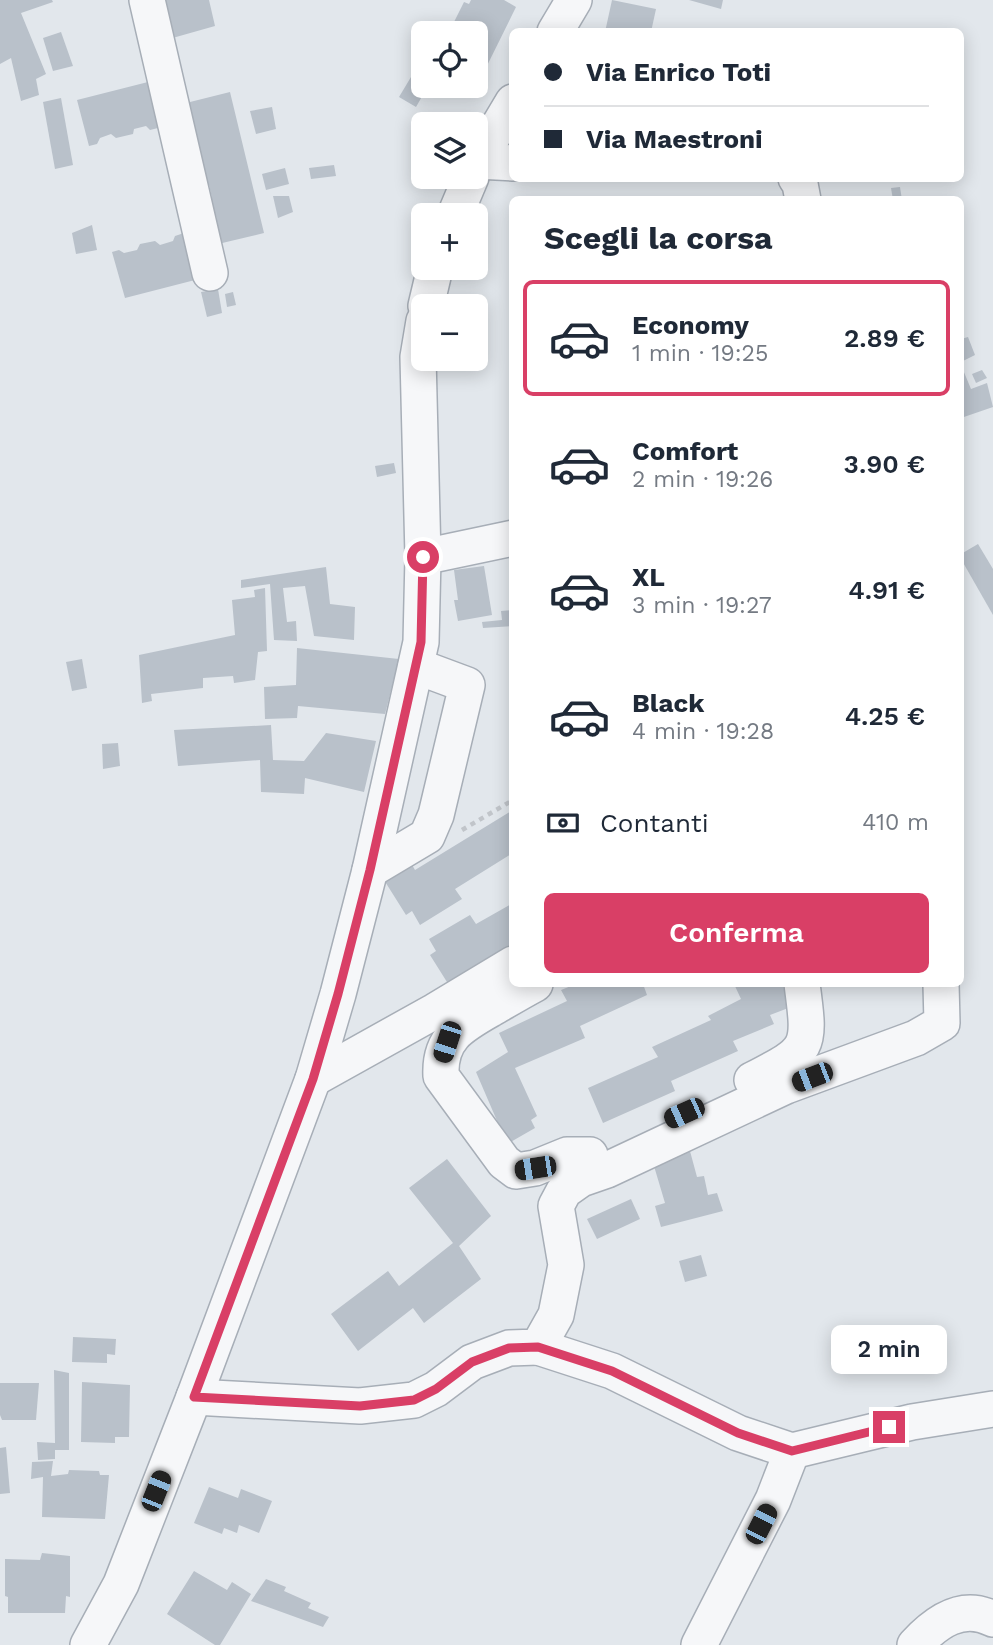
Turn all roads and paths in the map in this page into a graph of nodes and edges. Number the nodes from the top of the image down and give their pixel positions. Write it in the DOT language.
graph roads {
  1 [pos="147,0"];
  2 [pos="574,0"];
  3 [pos="557,28"];
  4 [pos="509,109"];
  5 [pos="488,145"];
  6 [pos="509,163"];
  7 [pos="488,166"];
  8 [pos="211,273"];
  9 [pos="418,371"];
  10 [pos="509,539"];
  11 [pos="423,557"];
  12 [pos="416,666"];
  13 [pos="509,802"];
  14 [pos="427,836"];
  15 [pos="370,870"];
  16 [pos="509,966"];
  17 [pos="530,987"];
  18 [pos="802,987"];
  19 [pos="941,987"];
  20 [pos="313,1079"];
  21 [pos="590,1155"];
  22 [pos="564,1191"];
  23 [pos="538,1347"];
  24 [pos="194,1397"];
  25 [pos="993,1409"];
  26 [pos="792,1451"];
  27 [pos="993,1619"];
  28 [pos="88,1645"];
  29 [pos="699,1645"];
  30 [pos="915,1645"];
  1 -- 8 [label="street"];
  2 -- 3 [label="street"];
  4 -- 5 [label="street"];
  6 -- 7 [label="street"];
  9 -- 11 [label="street"];
  10 -- 11 [label="street"];
  11 -- 12 [label="street"];
  12 -- 14 [label="street"];
  12 -- 15 [label="street"];
  13 -- 14 [label="path"];
  14 -- 15 [label="street"];
  15 -- 20 [label="street"];
  16 -- 20 [label="street"];
  17 -- 21 [label="street"];
  18 -- 21 [label="street"];
  19 -- 22 [label="street"];
  20 -- 24 [label="street"];
  21 -- 22 [label="street"];
  22 -- 23 [label="street"];
  23 -- 24 [label="street"];
  23 -- 26 [label="street"];
  24 -- 28 [label="street"];
  25 -- 26 [label="street"];
  26 -- 29 [label="street"];
  27 -- 30 [label="street"];
}
